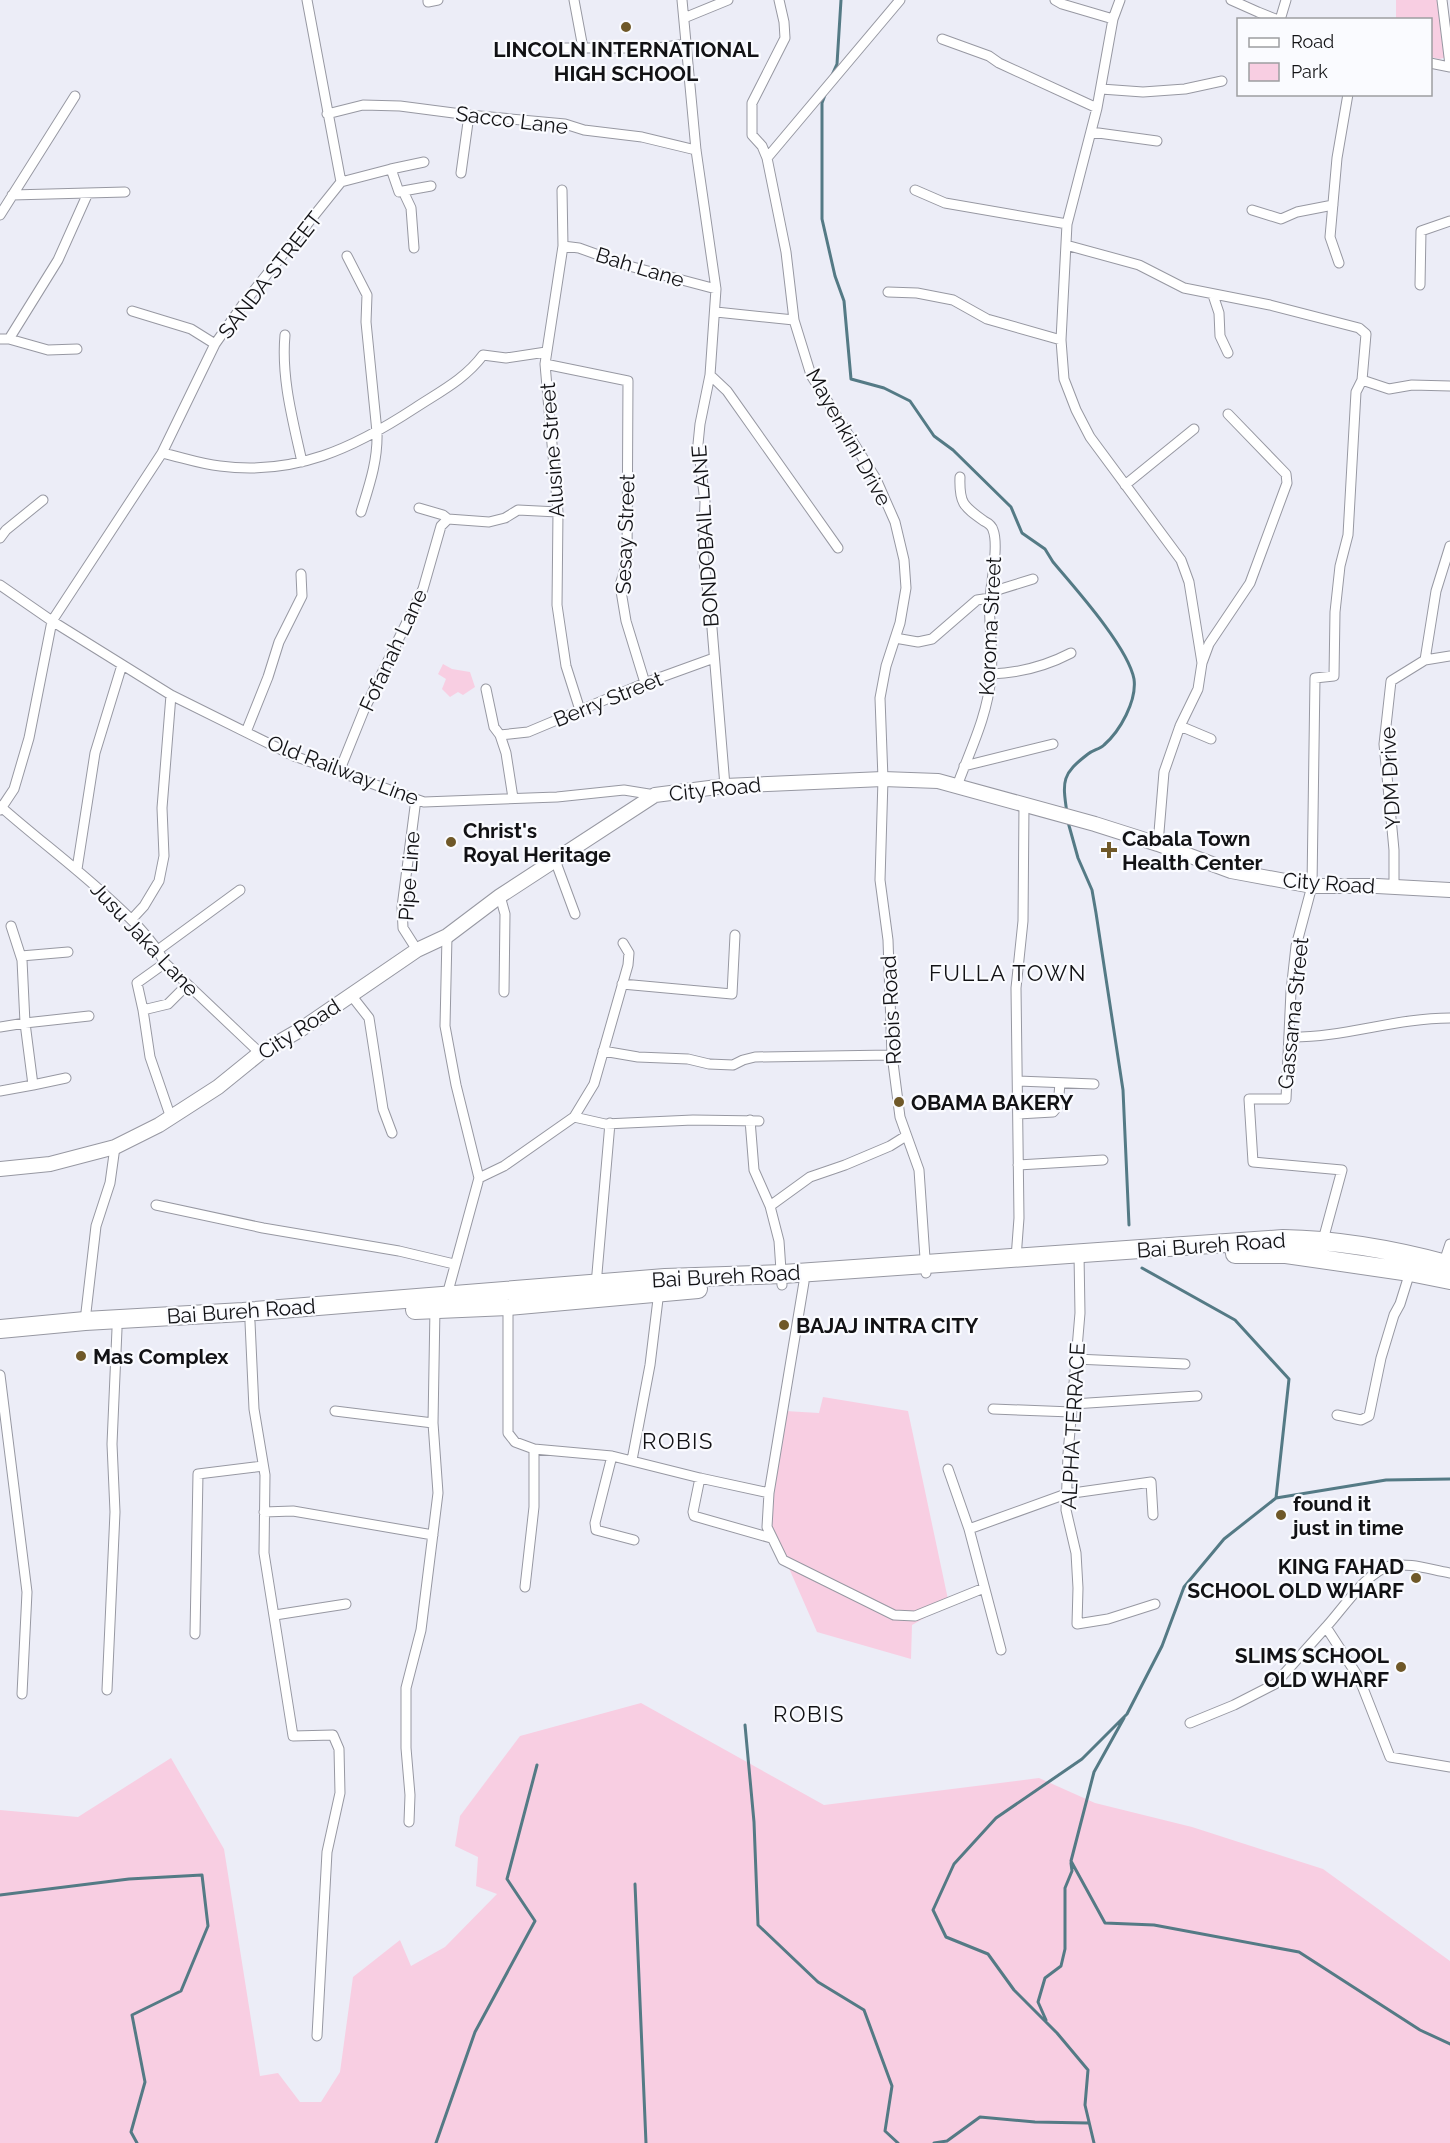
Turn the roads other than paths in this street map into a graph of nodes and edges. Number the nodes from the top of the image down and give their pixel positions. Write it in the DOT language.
graph roads {
  1 [pos="307,0"];
  2 [pos="574,0"];
  3 [pos="682,0"];
  4 [pos="728,0"];
  5 [pos="779,0"];
  6 [pos="900,0"];
  7 [pos="1055,0"];
  8 [pos="1120,0"];
  9 [pos="1232,0"];
  10 [pos="1286,0"];
  11 [pos="1442,0"];
  12 [pos="684,18"];
  13 [pos="1274,18"];
  14 [pos="1280,18"];
  15 [pos="1113,19"];
  16 [pos="942,39"];
  17 [pos="686,44"];
  18 [pos="549,48"];
  19 [pos="583,48"];
  20 [pos="1432,63"];
  21 [pos="1450,63"];
  22 [pos="1222,81"];
  23 [pos="1101,89"];
  24 [pos="75,96"];
  25 [pos="1348,96"];
  26 [pos="1097,108"];
  27 [pos="327,114"];
  28 [pos="469,115"];
  29 [pos="1091,132"];
  30 [pos="1157,141"];
  31 [pos="696,150"];
  32 [pos="767,158"];
  33 [pos="424,162"];
  34 [pos="391,169"];
  35 [pos="461,173"];
  36 [pos="341,182"];
  37 [pos="431,186"];
  38 [pos="562,190"];
  39 [pos="915,190"];
  40 [pos="403,191"];
  41 [pos="125,192"];
  42 [pos="88,193"];
  43 [pos="12,195"];
  44 [pos="1333,206"];
  45 [pos="1252,210"];
  46 [pos="0,215"];
  47 [pos="1450,221"];
  48 [pos="1067,225"];
  49 [pos="1066,245"];
  50 [pos="563,246"];
  51 [pos="414,248"];
  52 [pos="347,256"];
  53 [pos="1339,263"];
  54 [pos="1420,285"];
  55 [pos="716,289"];
  56 [pos="888,292"];
  57 [pos="1213,295"];
  58 [pos="132,311"];
  59 [pos="716,312"];
  60 [pos="794,320"];
  61 [pos="285,335"];
  62 [pos="5,339"];
  63 [pos="1061,340"];
  64 [pos="215,344"];
  65 [pos="77,349"];
  66 [pos="546,352"];
  67 [pos="1227,353"];
  68 [pos="545,364"];
  69 [pos="710,375"];
  70 [pos="1362,380"];
  71 [pos="1450,386"];
  72 [pos="1228,414"];
  73 [pos="1194,429"];
  74 [pos="377,432"];
  75 [pos="162,453"];
  76 [pos="302,462"];
  77 [pos="960,477"];
  78 [pos="1125,485"];
  79 [pos="44,500"];
  80 [pos="419,508"];
  81 [pos="558,512"];
  82 [pos="361,513"];
  83 [pos="444,523"];
  84 [pos="0,538"];
  85 [pos="1450,546"];
  86 [pos="838,548"];
  87 [pos="301,574"];
  88 [pos="1033,579"];
  89 [pos="0,585"];
  90 [pos="990,595"];
  91 [pos="52,621"];
  92 [pos="895,638"];
  93 [pos="1071,653"];
  94 [pos="1450,656"];
  95 [pos="714,658"];
  96 [pos="1425,660"];
  97 [pos="1202,663"];
  98 [pos="122,665"];
  99 [pos="991,674"];
  100 [pos="645,683"];
  101 [pos="486,689"];
  102 [pos="171,695"];
  103 [pos="580,710"];
  104 [pos="1180,726"];
  105 [pos="246,732"];
  106 [pos="500,735"];
  107 [pos="1212,739"];
  108 [pos="1053,744"];
  109 [pos="964,766"];
  110 [pos="339,772"];
  111 [pos="883,778"];
  112 [pos="725,786"];
  113 [pos="957,786"];
  114 [pos="656,795"];
  115 [pos="513,798"];
  116 [pos="416,799"];
  117 [pos="1024,805"];
  118 [pos="1,808"];
  119 [pos="1158,844"];
  120 [pos="555,860"];
  121 [pos="77,869"];
  122 [pos="1311,886"];
  123 [pos="1394,887"];
  124 [pos="240,890"];
  125 [pos="1450,891"];
  126 [pos="500,896"];
  127 [pos="574,914"];
  128 [pos="132,919"];
  129 [pos="11,926"];
  130 [pos="735,935"];
  131 [pos="447,936"];
  132 [pos="623,943"];
  133 [pos="415,947"];
  134 [pos="158,950"];
  135 [pos="68,952"];
  136 [pos="400,954"];
  137 [pos="21,956"];
  138 [pos="165,963"];
  139 [pos="622,984"];
  140 [pos="187,985"];
  141 [pos="504,992"];
  142 [pos="351,995"];
  143 [pos="143,1010"];
  144 [pos="89,1016"];
  145 [pos="1450,1018"];
  146 [pos="25,1023"];
  147 [pos="0,1027"];
  148 [pos="1289,1037"];
  149 [pos="603,1051"];
  150 [pos="260,1053"];
  151 [pos="892,1055"];
  152 [pos="66,1078"];
  153 [pos="1018,1081"];
  154 [pos="1060,1083"];
  155 [pos="1094,1084"];
  156 [pos="33,1085"];
  157 [pos="0,1091"];
  158 [pos="1018,1114"];
  159 [pos="574,1117"];
  160 [pos="171,1118"];
  161 [pos="610,1124"];
  162 [pos="392,1133"];
  163 [pos="906,1136"];
  164 [pos="115,1148"];
  165 [pos="1103,1160"];
  166 [pos="1018,1165"];
  167 [pos="0,1169"];
  168 [pos="479,1178"];
  169 [pos="156,1205"];
  170 [pos="770,1206"];
  171 [pos="1323,1240"];
  172 [pos="1450,1244"];
  173 [pos="1079,1257"];
  174 [pos="1016,1258"];
  175 [pos="454,1264"];
  176 [pos="925,1268"];
  177 [pos="1446,1271"];
  178 [pos="1410,1272"];
  179 [pos="782,1279"];
  180 [pos="804,1282"];
  181 [pos="596,1291"];
  182 [pos="659,1291"];
  183 [pos="441,1302"];
  184 [pos="508,1306"];
  185 [pos="85,1321"];
  186 [pos="250,1322"];
  187 [pos="0,1329"];
  188 [pos="117,1329"];
  189 [pos="0,1338"];
  190 [pos="1076,1359"];
  191 [pos="1185,1364"];
  192 [pos="0,1375"];
  193 [pos="1197,1396"];
  194 [pos="1072,1408"];
  195 [pos="993,1409"];
  196 [pos="335,1411"];
  197 [pos="1337,1415"];
  198 [pos="434,1423"];
  199 [pos="534,1449"];
  200 [pos="612,1456"];
  201 [pos="632,1460"];
  202 [pos="263,1466"];
  203 [pos="948,1469"];
  204 [pos="700,1478"];
  205 [pos="769,1493"];
  206 [pos="1066,1494"];
  207 [pos="264,1512"];
  208 [pos="1153,1515"];
  209 [pos="969,1529"];
  210 [pos="433,1535"];
  211 [pos="771,1538"];
  212 [pos="633,1540"];
  213 [pos="1450,1573"];
  214 [pos="525,1587"];
  215 [pos="984,1588"];
  216 [pos="346,1604"];
  217 [pos="1155,1604"];
  218 [pos="274,1615"];
  219 [pos="1326,1627"];
  220 [pos="195,1634"];
  221 [pos="1000,1650"];
  222 [pos="108,1690"];
  223 [pos="22,1694"];
  224 [pos="1190,1723"];
  225 [pos="1450,1767"];
  226 [pos="409,1822"];
  227 [pos="317,2036"];
  1 -- 27 [label="street"];
  2 -- 19 [label="street"];
  3 -- 12 [label="street, BONDOBAIL LANE"];
  4 -- 12 [label="street"];
  5 -- 32 [label="street, Mayenkini Drive"];
  6 -- 32 [label="street"];
  7 -- 15 [label="street"];
  8 -- 15 [label="street"];
  9 -- 13 [label="street"];
  10 -- 14 [label="street"];
  11 -- 21 [label="street"];
  12 -- 17 [label="street, BONDOBAIL LANE"];
  15 -- 23 [label="street"];
  16 -- 26 [label="street"];
  17 -- 19 [label="street"];
  17 -- 31 [label="street, BONDOBAIL LANE"];
  18 -- 19 [label="street"];
  20 -- 21 [label="street"];
  22 -- 23 [label="street"];
  23 -- 26 [label="street"];
  24 -- 43 [label="street"];
  25 -- 44 [label="street"];
  26 -- 29 [label="street"];
  27 -- 28 [label="street, Sacco Lane"];
  27 -- 36 [label="street"];
  28 -- 31 [label="street, Sacco Lane"];
  28 -- 35 [label="street"];
  29 -- 30 [label="street"];
  29 -- 48 [label="street"];
  31 -- 55 [label="street, BONDOBAIL LANE"];
  32 -- 60 [label="street, Mayenkini Drive"];
  33 -- 34 [label="street"];
  34 -- 36 [label="street"];
  34 -- 40 [label="street"];
  36 -- 64 [label="street, SANDA STREET"];
  37 -- 40 [label="street"];
  38 -- 50 [label="street, Alusine Street"];
  39 -- 48 [label="street"];
  40 -- 51 [label="street"];
  41 -- 42 [label="street"];
  42 -- 43 [label="street"];
  42 -- 62 [label="street"];
  43 -- 46 [label="street"];
  44 -- 45 [label="street"];
  44 -- 53 [label="street"];
  47 -- 54 [label="street"];
  48 -- 49 [label="street"];
  49 -- 57 [label="street"];
  49 -- 63 [label="street"];
  50 -- 55 [label="street, Bah Lane"];
  50 -- 66 [label="street, Alusine Street"];
  52 -- 74 [label="street"];
  55 -- 59 [label="street, BONDOBAIL LANE"];
  56 -- 63 [label="street"];
  57 -- 67 [label="street"];
  57 -- 70 [label="street"];
  58 -- 64 [label="street"];
  59 -- 60 [label="street"];
  59 -- 69 [label="street, BONDOBAIL LANE"];
  60 -- 92 [label="street, Mayenkini Drive"];
  61 -- 76 [label="street"];
  62 -- 65 [label="street"];
  63 -- 78 [label="street"];
  64 -- 75 [label="street, SANDA STREET"];
  66 -- 68 [label="street, Alusine Street"];
  66 -- 74 [label="street"];
  68 -- 81 [label="street, Alusine Street"];
  68 -- 100 [label="street, Sesay Street"];
  69 -- 86 [label="street"];
  69 -- 95 [label="street, BONDOBAIL LANE"];
  70 -- 71 [label="street"];
  70 -- 122 [label="street, Gassama Street"];
  72 -- 97 [label="street"];
  73 -- 78 [label="street"];
  74 -- 76 [label="street"];
  74 -- 82 [label="street"];
  75 -- 76 [label="street"];
  75 -- 91 [label="street, SANDA STREET"];
  77 -- 90 [label="street, Koroma Street"];
  78 -- 97 [label="street"];
  79 -- 84 [label="street"];
  80 -- 83 [label="street"];
  81 -- 83 [label="street"];
  81 -- 103 [label="street, Alusine Street"];
  83 -- 110 [label="street, Fofanah Lane"];
  85 -- 96 [label="street"];
  87 -- 105 [label="street"];
  88 -- 90 [label="street"];
  89 -- 91 [label="street, Old Railway Line"];
  90 -- 92 [label="street"];
  90 -- 99 [label="street, Koroma Street"];
  91 -- 98 [label="street, Old Railway Line"];
  91 -- 118 [label="street"];
  92 -- 111 [label="street, Mayenkini Drive"];
  93 -- 99 [label="street"];
  94 -- 96 [label="street"];
  95 -- 100 [label="street, Berry Street"];
  95 -- 112 [label="street, BONDOBAIL LANE"];
  96 -- 123 [label="street, YDM Drive"];
  97 -- 104 [label="street"];
  98 -- 102 [label="street, Old Railway Line"];
  98 -- 121 [label="street"];
  99 -- 109 [label="street, Koroma Street"];
  100 -- 103 [label="street, Berry Street"];
  101 -- 106 [label="street"];
  102 -- 105 [label="street, Old Railway Line"];
  102 -- 128 [label="street"];
  103 -- 106 [label="street, Berry Street"];
  104 -- 107 [label="street"];
  104 -- 119 [label="street"];
  105 -- 110 [label="street, Old Railway Line"];
  106 -- 115 [label="street"];
  108 -- 109 [label="street"];
  109 -- 113 [label="street, Koroma Street"];
  110 -- 116 [label="street, Old Railway Line"];
  111 -- 112 [label="main road, City Road"];
  111 -- 113 [label="main road, City Road"];
  111 -- 151 [label="street, Robis Road"];
  112 -- 114 [label="main road, City Road"];
  113 -- 117 [label="main road, City Road"];
  114 -- 115 [label="street, Old Railway Line"];
  114 -- 120 [label="main road, City Road"];
  115 -- 116 [label="street, Old Railway Line"];
  116 -- 133 [label="street, Pipe Line"];
  117 -- 119 [label="main road, City Road"];
  117 -- 153 [label="street"];
  118 -- 121 [label="street, Jusu Jaka Lane"];
  119 -- 122 [label="main road, City Road"];
  120 -- 126 [label="main road, City Road"];
  120 -- 127 [label="street"];
  121 -- 128 [label="street, Jusu Jaka Lane"];
  122 -- 123 [label="main road, City Road"];
  122 -- 148 [label="street, Gassama Street"];
  123 -- 125 [label="main road, City Road"];
  124 -- 134 [label="street"];
  126 -- 131 [label="main road, City Road"];
  126 -- 141 [label="street"];
  128 -- 134 [label="street, Jusu Jaka Lane"];
  129 -- 137 [label="street"];
  130 -- 139 [label="street"];
  131 -- 133 [label="main road, City Road"];
  131 -- 168 [label="street"];
  132 -- 139 [label="street"];
  133 -- 136 [label="street"];
  133 -- 142 [label="main road, City Road"];
  134 -- 138 [label="street, Jusu Jaka Lane"];
  135 -- 137 [label="street"];
  137 -- 146 [label="street"];
  138 -- 140 [label="street, Jusu Jaka Lane"];
  138 -- 143 [label="street"];
  139 -- 149 [label="street"];
  140 -- 143 [label="street"];
  140 -- 150 [label="street, Jusu Jaka Lane"];
  142 -- 150 [label="main road, City Road"];
  142 -- 162 [label="street"];
  143 -- 160 [label="street"];
  144 -- 146 [label="street"];
  145 -- 148 [label="street"];
  146 -- 147 [label="street"];
  146 -- 156 [label="street"];
  148 -- 171 [label="street, Gassama Street"];
  149 -- 151 [label="street"];
  149 -- 159 [label="street"];
  150 -- 160 [label="main road, City Road"];
  151 -- 163 [label="street, Robis Road"];
  152 -- 156 [label="street"];
  153 -- 154 [label="street"];
  153 -- 158 [label="street"];
  154 -- 155 [label="street"];
  154 -- 158 [label="street"];
  156 -- 157 [label="street"];
  158 -- 166 [label="street"];
  159 -- 161 [label="street"];
  159 -- 168 [label="street"];
  160 -- 164 [label="main road, City Road"];
  161 -- 170 [label="street"];
  161 -- 181 [label="street"];
  163 -- 170 [label="street"];
  163 -- 176 [label="street, Robis Road"];
  164 -- 167 [label="main road, City Road"];
  164 -- 185 [label="street"];
  165 -- 166 [label="street"];
  166 -- 174 [label="street"];
  168 -- 175 [label="street"];
  169 -- 175 [label="street"];
  170 -- 179 [label="street"];
  171 -- 173 [label="highway, Bai Bureh Road"];
  171 -- 177 [label="highway, Bai Bureh Road"];
  172 -- 177 [label="street"];
  173 -- 174 [label="highway, Bai Bureh Road"];
  173 -- 176 [label="highway, Bai Bureh Road"];
  173 -- 178 [label="highway, Bai Bureh Road"];
  173 -- 190 [label="street, ALPHA TERRACE"];
  174 -- 176 [label="highway, Bai Bureh Road"];
  175 -- 183 [label="street"];
  176 -- 179 [label="highway, Bai Bureh Road"];
  176 -- 180 [label="highway, Bai Bureh Road"];
  177 -- 178 [label="highway, Bai Bureh Road"];
  178 -- 197 [label="street"];
  179 -- 180 [label="highway, Bai Bureh Road"];
  179 -- 181 [label="highway, Bai Bureh Road"];
  179 -- 182 [label="highway, Bai Bureh Road"];
  180 -- 205 [label="street"];
  181 -- 182 [label="highway, Bai Bureh Road"];
  181 -- 183 [label="highway, Bai Bureh Road"];
  181 -- 184 [label="highway, Bai Bureh Road"];
  182 -- 201 [label="street"];
  183 -- 184 [label="highway, Bai Bureh Road"];
  183 -- 185 [label="highway, Bai Bureh Road"];
  183 -- 186 [label="highway, Bai Bureh Road"];
  183 -- 198 [label="street"];
  184 -- 199 [label="street"];
  185 -- 187 [label="highway, Bai Bureh Road"];
  186 -- 188 [label="highway, Bai Bureh Road"];
  186 -- 202 [label="street"];
  188 -- 189 [label="highway, Bai Bureh Road"];
  188 -- 222 [label="street"];
  190 -- 191 [label="street"];
  190 -- 194 [label="street, ALPHA TERRACE"];
  192 -- 223 [label="street"];
  193 -- 194 [label="street"];
  194 -- 195 [label="street"];
  194 -- 206 [label="street, ALPHA TERRACE"];
  196 -- 198 [label="street"];
  198 -- 210 [label="street"];
  199 -- 200 [label="street"];
  199 -- 214 [label="street"];
  200 -- 201 [label="street"];
  200 -- 212 [label="street"];
  201 -- 204 [label="street"];
  202 -- 207 [label="street"];
  202 -- 220 [label="street"];
  203 -- 209 [label="street"];
  204 -- 205 [label="street"];
  204 -- 211 [label="street"];
  205 -- 211 [label="street"];
  206 -- 208 [label="street"];
  206 -- 209 [label="street"];
  206 -- 217 [label="street, ALPHA TERRACE"];
  207 -- 210 [label="street"];
  207 -- 218 [label="street"];
  209 -- 215 [label="street"];
  210 -- 226 [label="street"];
  211 -- 215 [label="street"];
  213 -- 219 [label="street"];
  215 -- 221 [label="street"];
  216 -- 218 [label="street"];
  218 -- 227 [label="street"];
  219 -- 224 [label="street"];
  219 -- 225 [label="street"];
}
